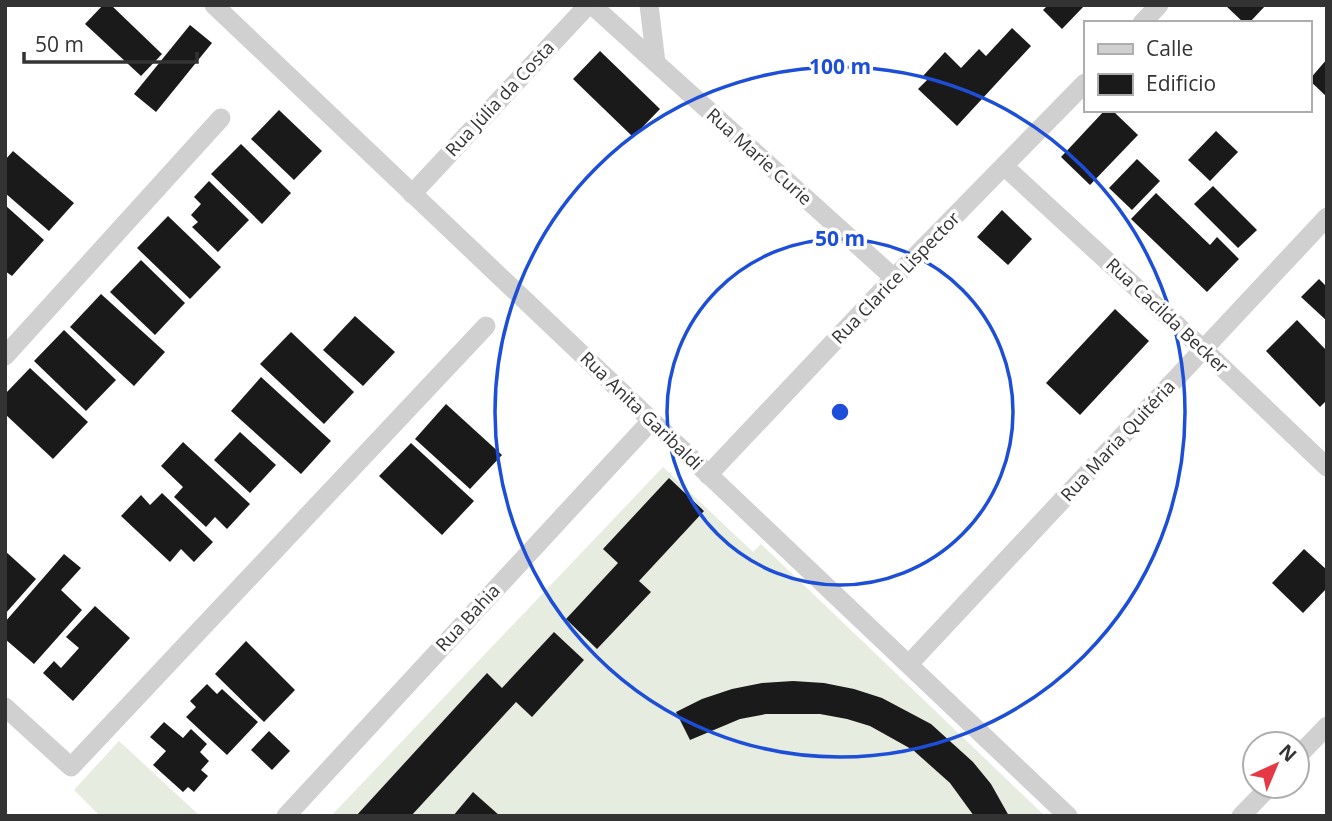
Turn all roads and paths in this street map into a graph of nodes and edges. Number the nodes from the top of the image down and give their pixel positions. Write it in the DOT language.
graph roads {
  1 [pos="214,5"];
  2 [pos="590,5"];
  3 [pos="649,5"];
  4 [pos="1159,5"];
  5 [pos="1144,21"];
  6 [pos="656,64"];
  7 [pos="1084,84"];
  8 [pos="221,118"];
  9 [pos="1005,167"];
  10 [pos="412,194"];
  11 [pos="1327,217"];
  12 [pos="894,278"];
  13 [pos="486,326"];
  14 [pos="1204,350"];
  15 [pos="5,356"];
  16 [pos="651,421"];
  17 [pos="1327,467"];
  18 [pos="708,475"];
  19 [pos="909,664"];
  20 [pos="5,707"];
  21 [pos="1327,726"];
  22 [pos="1311,743"];
  23 [pos="1256,800"];
  24 [pos="286,816"];
  25 [pos="1068,816"];
  26 [pos="1241,816"];
  1 -- 10 [label="street, Rua Anita Garibaldi"];
  2 -- 6 [label="street, Rua Marie Curie"];
  2 -- 10 [label="street, Rua Júlia da Costa"];
  3 -- 6 [label="street"];
  4 -- 5 [label="street"];
  6 -- 12 [label="street, Rua Marie Curie"];
  7 -- 9 [label="street, Rua Clarice Lispector"];
  8 -- 15 [label="street"];
  9 -- 12 [label="street, Rua Clarice Lispector"];
  9 -- 14 [label="street, Rua Cacilda Becker"];
  10 -- 16 [label="street, Rua Anita Garibaldi"];
  11 -- 14 [label="street, Rua Maria Quitéria"];
  12 -- 18 [label="street, Rua Clarice Lispector"];
  13 -- 20 [label="street"];
  14 -- 17 [label="street, Rua Cacilda Becker"];
  14 -- 19 [label="street, Rua Maria Quitéria"];
  16 -- 18 [label="street, Rua Anita Garibaldi"];
  16 -- 24 [label="street, Rua Bahia"];
  18 -- 19 [label="street, Rua Anita Garibaldi"];
  19 -- 25 [label="street, Rua Anita Garibaldi"];
  21 -- 22 [label="street"];
  23 -- 26 [label="street"];
}
